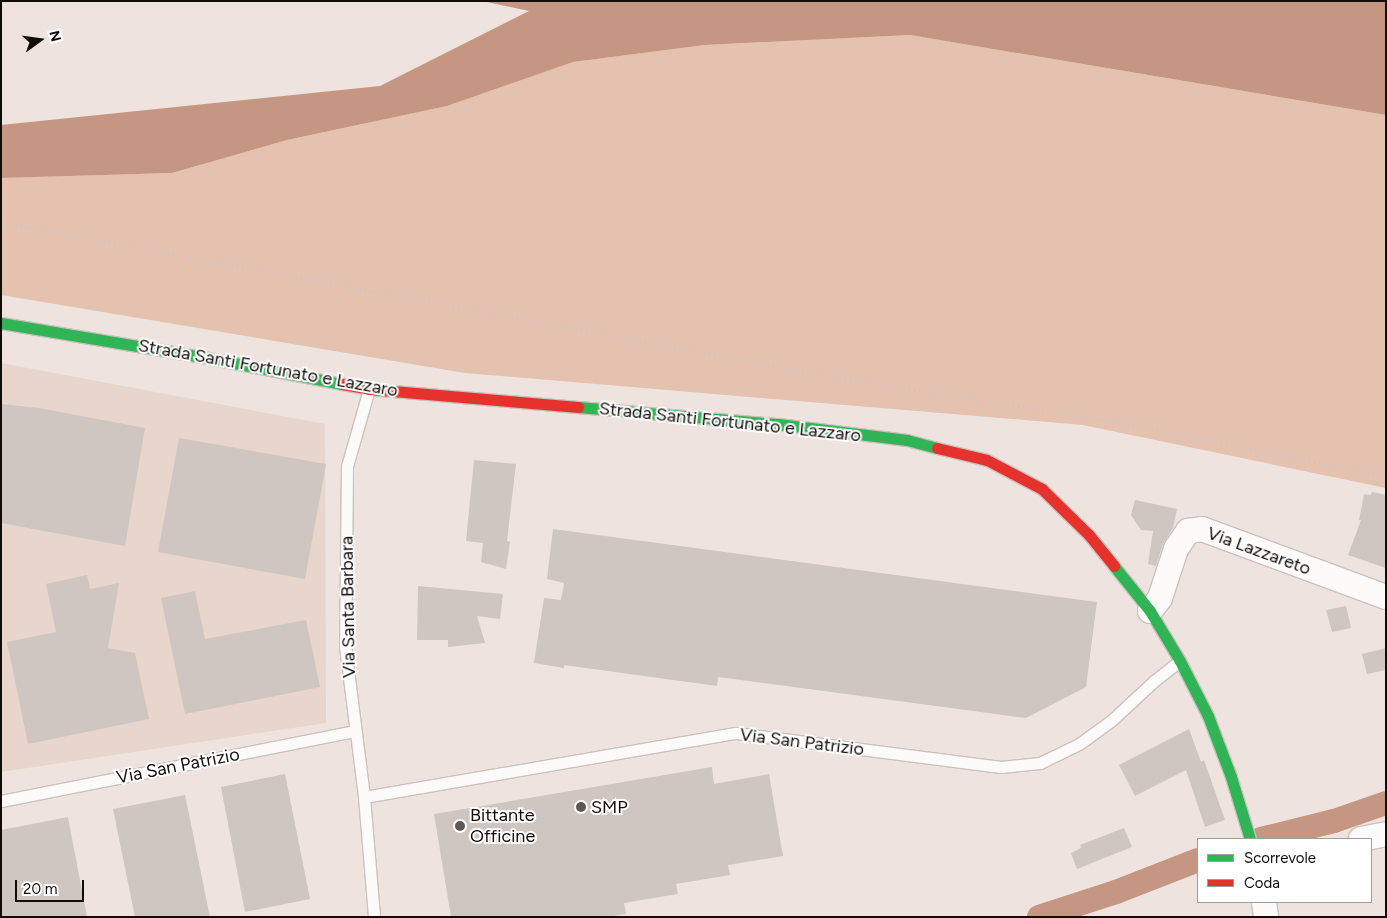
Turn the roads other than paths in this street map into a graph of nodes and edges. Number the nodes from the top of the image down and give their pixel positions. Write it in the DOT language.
graph roads {
  1 [pos="1,323"];
  2 [pos="369,389"];
  3 [pos="1386,597"];
  4 [pos="1150,611"];
  5 [pos="1180,661"];
  6 [pos="354,732"];
  7 [pos="364,797"];
  8 [pos="1,801"];
  9 [pos="1386,834"];
  10 [pos="1250,838"];
  11 [pos="1366,838"];
  12 [pos="1264,903"];
  13 [pos="374,917"];
  14 [pos="1266,917"];
  1 -- 2 [label="street, Strada Santi Fortunato e Lazzaro"];
  2 -- 4 [label="street, Strada Santi Fortunato e Lazzaro"];
  2 -- 6 [label="lane, Via Santa Barbara"];
  3 -- 4 [label="street, Via Lazzareto"];
  4 -- 5 [label="street, Strada Santi Fortunato e Lazzaro"];
  5 -- 7 [label="lane, Via San Patrizio"];
  5 -- 10 [label="street, Strada Santi Fortunato e Lazzaro"];
  6 -- 7 [label="lane, Via Santa Barbara"];
  6 -- 8 [label="lane, Via San Patrizio"];
  7 -- 13 [label="lane, Via Santa Barbara"];
  9 -- 11 [label="street"];
  12 -- 14 [label="street"];
}
